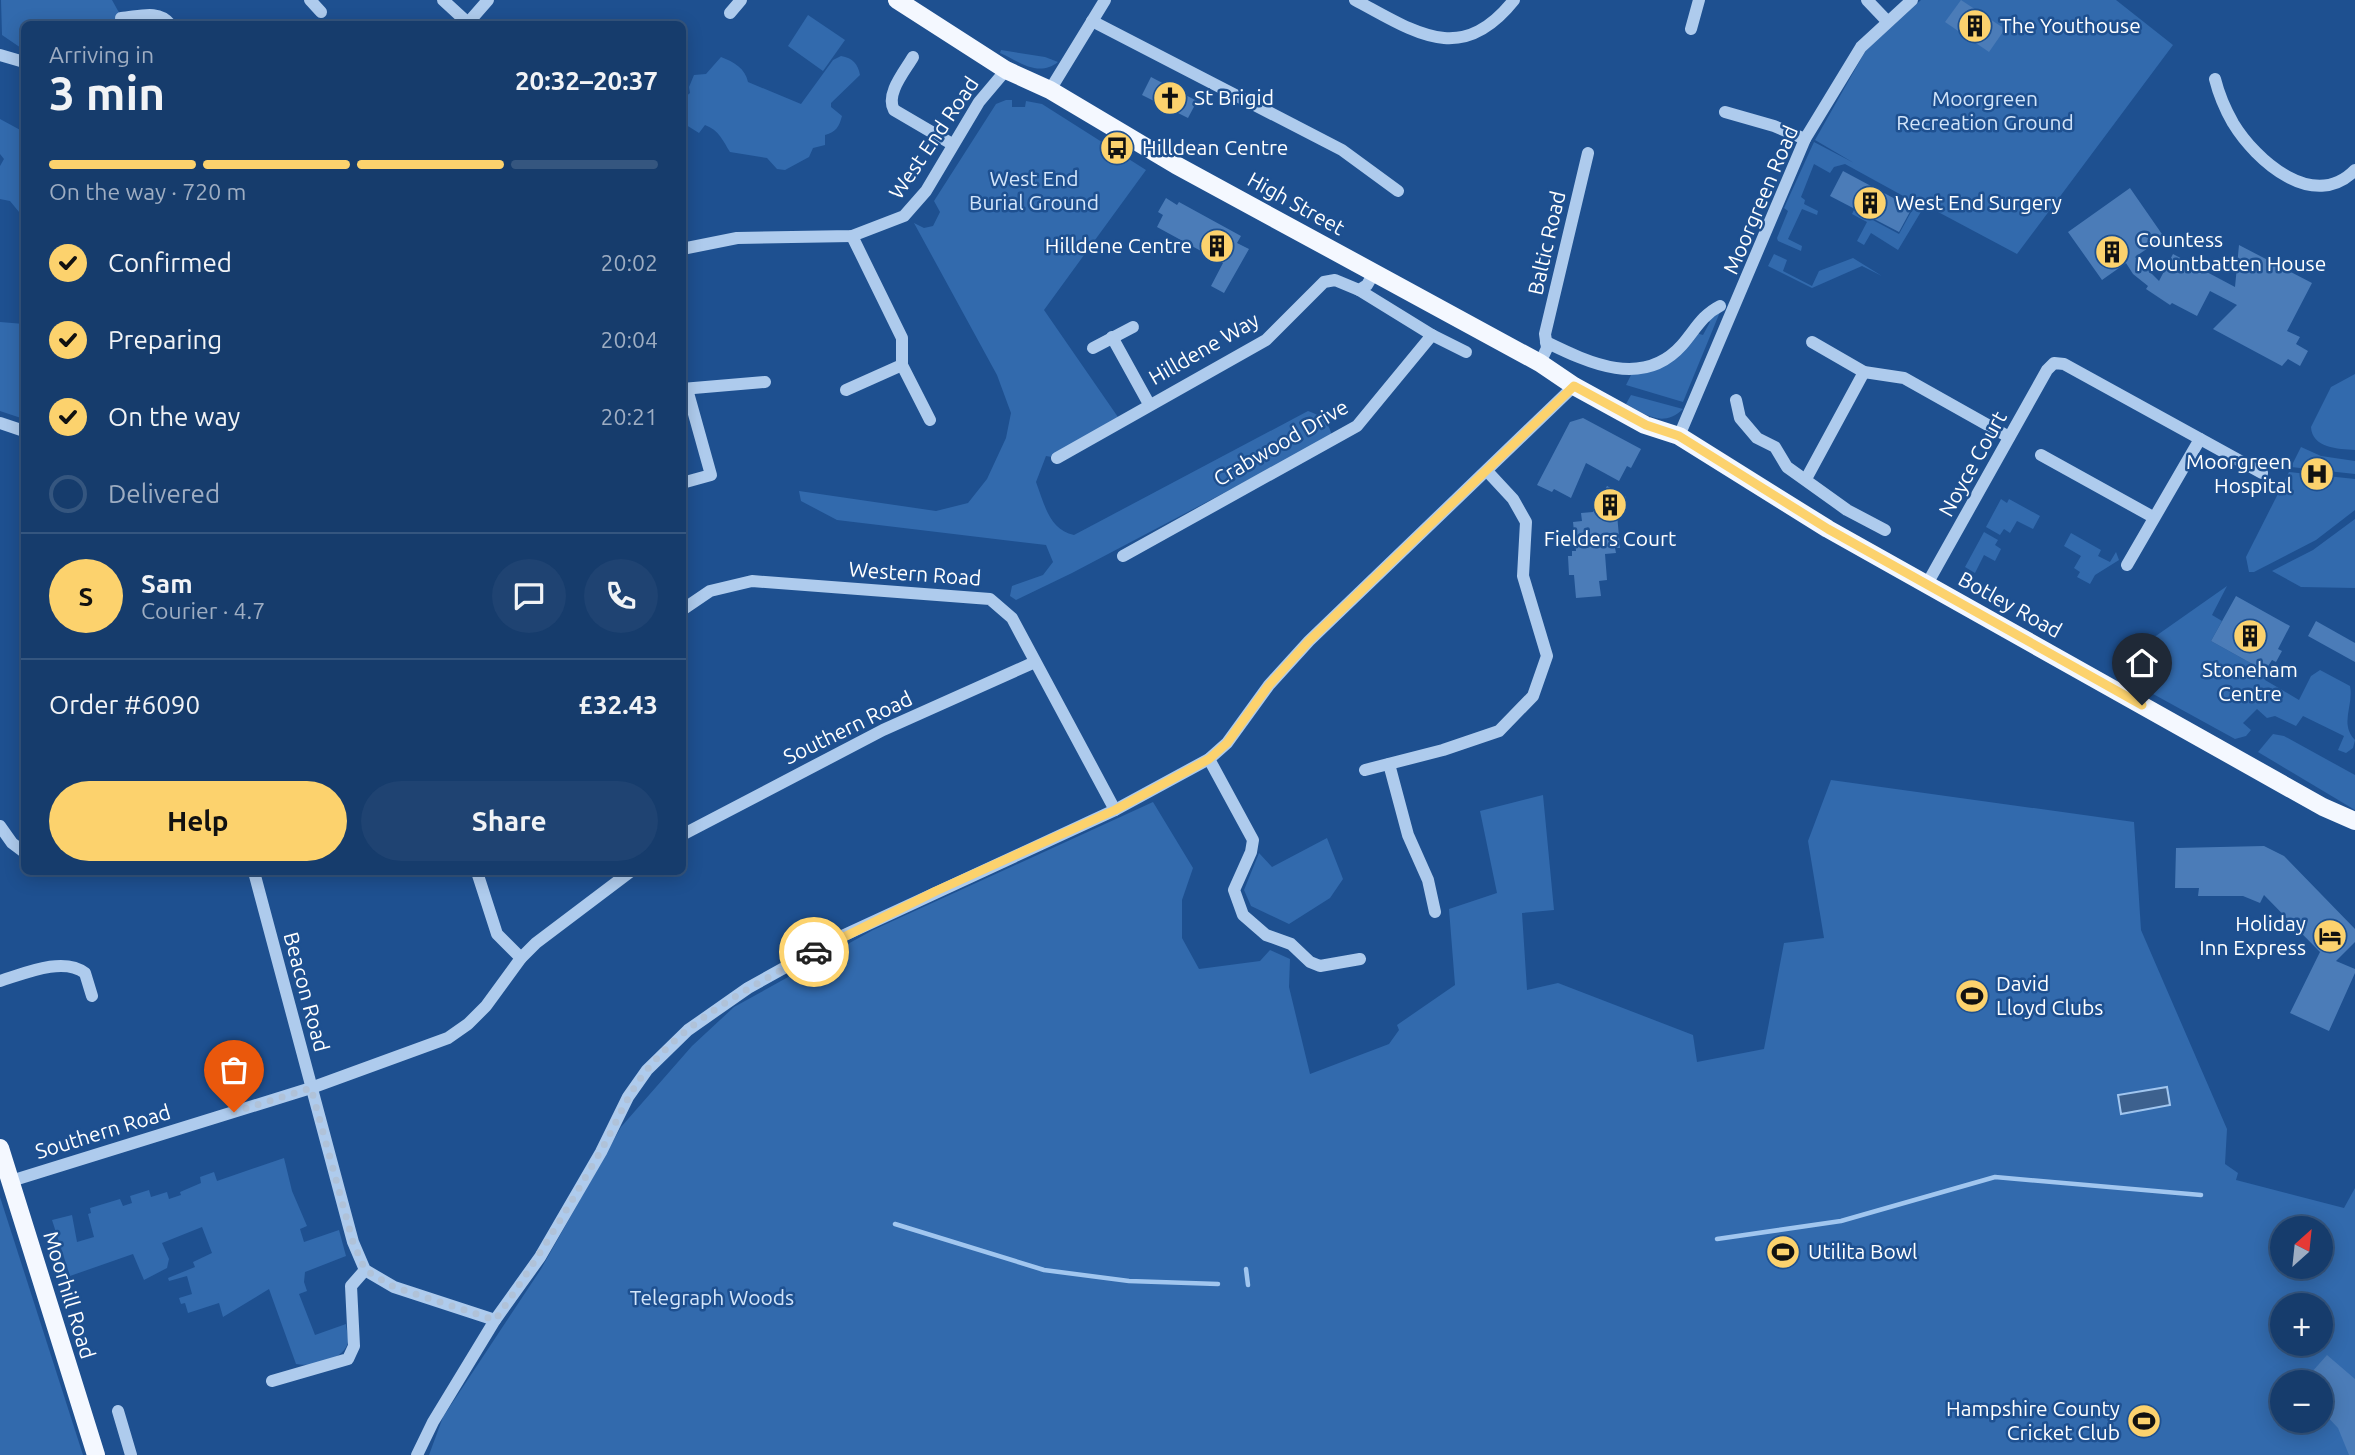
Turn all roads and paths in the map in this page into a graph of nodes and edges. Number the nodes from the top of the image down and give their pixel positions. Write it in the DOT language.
graph roads {
  1 [pos="310,0"];
  2 [pos="443,0"];
  3 [pos="488,0"];
  4 [pos="741,0"];
  5 [pos="897,0"];
  6 [pos="1355,0"];
  7 [pos="1514,0"];
  8 [pos="1699,0"];
  9 [pos="1867,0"];
  10 [pos="1912,0"];
  11 [pos="1097,8"];
  12 [pos="321,12"];
  13 [pos="730,13"];
  14 [pos="121,18"];
  15 [pos="168,21"];
  16 [pos="465,21"];
  17 [pos="470,21"];
  18 [pos="1887,21"];
  19 [pos="1691,29"];
  20 [pos="0,55"];
  21 [pos="913,57"];
  22 [pos="21,61"];
  23 [pos="1006,70"];
  24 [pos="2214,79"];
  25 [pos="1050,90"];
  26 [pos="1725,113"];
  27 [pos="1805,139"];
  28 [pos="952,144"];
  29 [pos="1588,153"];
  30 [pos="2355,170"];
  31 [pos="1398,191"];
  32 [pos="852,236"];
  33 [pos="686,248"];
  34 [pos="1374,273"];
  35 [pos="1359,290"];
  36 [pos="1720,306"];
  37 [pos="1133,327"];
  38 [pos="1432,335"];
  39 [pos="1112,337"];
  40 [pos="1546,342"];
  41 [pos="1812,342"];
  42 [pos="1093,348"];
  43 [pos="1466,352"];
  44 [pos="1540,363"];
  45 [pos="902,365"];
  46 [pos="1864,372"];
  47 [pos="765,382"];
  48 [pos="1574,386"];
  49 [pos="686,389"];
  50 [pos="846,390"];
  51 [pos="686,392"];
  52 [pos="1736,400"];
  53 [pos="1149,404"];
  54 [pos="930,420"];
  55 [pos="0,423"];
  56 [pos="21,430"];
  57 [pos="1679,436"];
  58 [pos="2009,437"];
  59 [pos="2200,439"];
  60 [pos="2041,455"];
  61 [pos="1057,458"];
  62 [pos="1488,471"];
  63 [pos="2262,473"];
  64 [pos="1806,479"];
  65 [pos="686,482"];
  66 [pos="2153,517"];
  67 [pos="1885,530"];
  68 [pos="1124,556"];
  69 [pos="2127,565"];
  70 [pos="1927,584"];
  71 [pos="686,607"];
  72 [pos="1035,662"];
  73 [pos="1209,759"];
  74 [pos="1389,764"];
  75 [pos="1365,770"];
  76 [pos="2323,807"];
  77 [pos="1115,810"];
  78 [pos="2355,821"];
  79 [pos="0,826"];
  80 [pos="686,833"];
  81 [pos="2355,834"];
  82 [pos="21,850"];
  83 [pos="255,875"];
  84 [pos="478,875"];
  85 [pos="626,875"];
  86 [pos="1435,912"];
  87 [pos="521,958"];
  88 [pos="1360,959"];
  89 [pos="0,982"];
  90 [pos="92,996"];
  91 [pos="311,1088"];
  92 [pos="0,1148"];
  93 [pos="11,1181"];
  94 [pos="365,1270"];
  95 [pos="495,1320"];
  96 [pos="272,1381"];
  97 [pos="118,1411"];
  98 [pos="96,1455"];
  99 [pos="131,1455"];
  100 [pos="417,1455"];
  1 -- 12 [label="street"];
  2 -- 16 [label="street"];
  3 -- 17 [label="street"];
  4 -- 13 [label="street"];
  5 -- 23 [label="main road, High Street"];
  6 -- 7 [label="street"];
  8 -- 19 [label="street"];
  9 -- 18 [label="street"];
  10 -- 18 [label="street, Moorgreen Road"];
  11 -- 25 [label="street"];
  11 -- 31 [label="street"];
  14 -- 15 [label="street"];
  18 -- 27 [label="street, Moorgreen Road"];
  20 -- 22 [label="street"];
  21 -- 28 [label="street"];
  23 -- 25 [label="main road, High Street"];
  23 -- 28 [label="street, West End Road"];
  24 -- 30 [label="street"];
  25 -- 34 [label="main road, High Street"];
  26 -- 27 [label="street"];
  27 -- 57 [label="street, Moorgreen Road"];
  28 -- 32 [label="street, West End Road"];
  29 -- 40 [label="street, Baltic Road"];
  32 -- 33 [label="street, West End Road"];
  32 -- 45 [label="street"];
  34 -- 35 [label="street"];
  34 -- 44 [label="main road, High Street"];
  35 -- 38 [label="street"];
  35 -- 53 [label="street, Hilldene Way"];
  36 -- 40 [label="street"];
  37 -- 39 [label="street"];
  38 -- 43 [label="street"];
  38 -- 68 [label="street, Crabwood Drive"];
  39 -- 42 [label="street"];
  39 -- 53 [label="street, Hilldene Way"];
  40 -- 44 [label="street, Baltic Road"];
  41 -- 46 [label="street"];
  44 -- 48 [label="main road, High Street"];
  45 -- 50 [label="street"];
  45 -- 54 [label="street"];
  46 -- 58 [label="street"];
  46 -- 64 [label="street"];
  47 -- 49 [label="street"];
  48 -- 57 [label="main road, High Street"];
  48 -- 62 [label="street"];
  51 -- 65 [label="street"];
  52 -- 64 [label="street"];
  53 -- 61 [label="street, Hilldene Way"];
  55 -- 56 [label="street"];
  57 -- 70 [label="main road, Botley Road"];
  58 -- 59 [label="street, Noyce Court"];
  58 -- 70 [label="street, Noyce Court"];
  59 -- 63 [label="street"];
  59 -- 66 [label="street"];
  60 -- 66 [label="street"];
  62 -- 73 [label="street"];
  62 -- 74 [label="street"];
  64 -- 67 [label="street"];
  66 -- 69 [label="street"];
  70 -- 76 [label="main road, Botley Road"];
  71 -- 72 [label="street, Western Road"];
  72 -- 77 [label="street, Western Road"];
  72 -- 80 [label="street, Southern Road"];
  73 -- 77 [label="street"];
  73 -- 88 [label="street"];
  74 -- 75 [label="street"];
  74 -- 86 [label="street"];
  76 -- 78 [label="main road, Botley Road"];
  76 -- 81 [label="main road, Botley Road"];
  77 -- 95 [label="street"];
  79 -- 82 [label="street"];
  83 -- 91 [label="street, Beacon Road"];
  84 -- 87 [label="street"];
  85 -- 87 [label="street, Southern Road"];
  87 -- 91 [label="street, Southern Road"];
  89 -- 90 [label="street"];
  91 -- 93 [label="street, Southern Road"];
  91 -- 94 [label="street, Beacon Road"];
  92 -- 93 [label="main road, Moorhill Road"];
  93 -- 98 [label="main road, Moorhill Road"];
  94 -- 95 [label="street"];
  94 -- 96 [label="street"];
  95 -- 100 [label="street"];
  97 -- 99 [label="street"];
}
